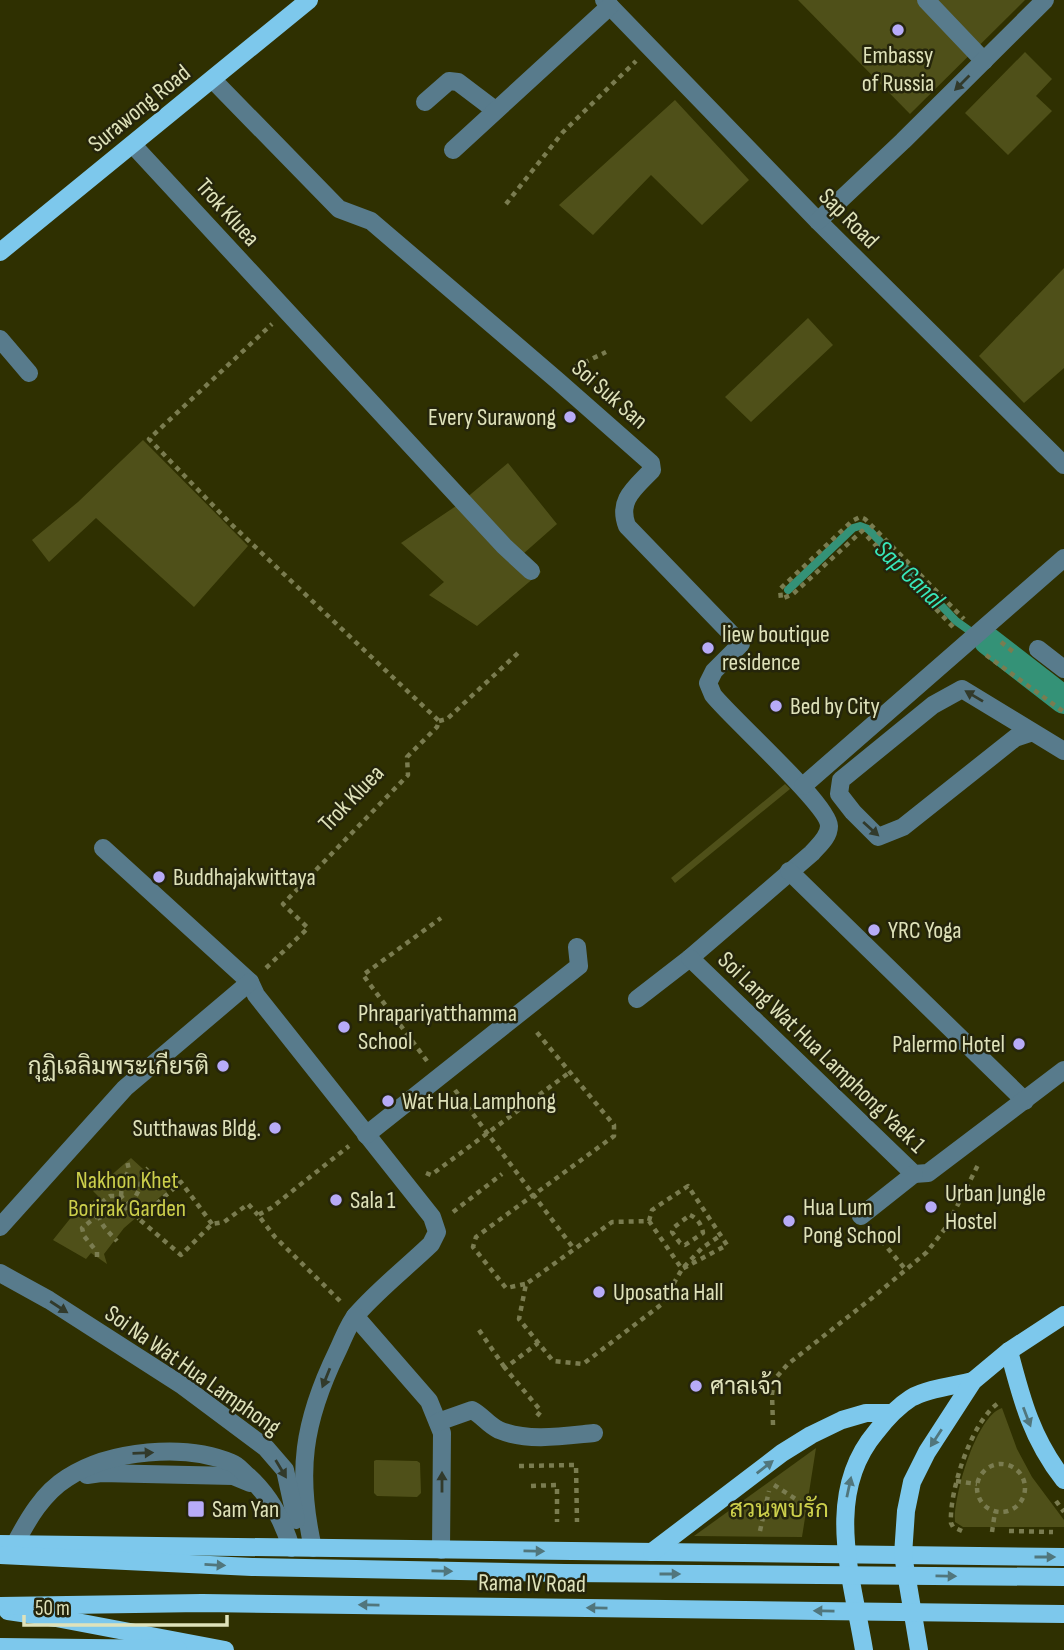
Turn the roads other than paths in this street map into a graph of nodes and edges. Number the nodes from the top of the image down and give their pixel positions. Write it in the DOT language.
graph roads {
  1 [pos="309,0"];
  2 [pos="926,0"];
  3 [pos="1045,0"];
  4 [pos="607,3"];
  5 [pos="984,61"];
  6 [pos="213,80"];
  7 [pos="425,102"];
  8 [pos="495,110"];
  9 [pos="133,145"];
  10 [pos="453,150"];
  11 [pos="818,221"];
  12 [pos="0,252"];
  13 [pos="0,339"];
  14 [pos="29,373"];
  15 [pos="1064,466"];
  16 [pos="1064,558"];
  17 [pos="531,570"];
  18 [pos="1038,649"];
  19 [pos="1064,669"];
  20 [pos="1033,732"];
  21 [pos="1064,751"];
  22 [pos="803,786"];
  23 [pos="103,848"];
  24 [pos="789,871"];
  25 [pos="577,947"];
  26 [pos="690,958"];
  27 [pos="250,982"];
  28 [pos="637,999"];
  29 [pos="1064,1070"];
  30 [pos="1025,1101"];
  31 [pos="366,1135"];
  32 [pos="914,1174"];
  33 [pos="862,1216"];
  34 [pos="0,1227"];
  35 [pos="0,1273"];
  36 [pos="1064,1315"];
  37 [pos="355,1316"];
  38 [pos="1009,1352"];
  39 [pos="973,1381"];
  40 [pos="891,1413"];
  41 [pos="438,1422"];
  42 [pos="594,1433"];
  43 [pos="1064,1480"];
  44 [pos="8,1544"];
  45 [pos="224,1547"];
  46 [pos="302,1548"];
  47 [pos="441,1550"];
  48 [pos="652,1552"];
  49 [pos="848,1555"];
  50 [pos="903,1555"];
  51 [pos="1064,1556"];
  52 [pos="0,1557"];
  53 [pos="1064,1577"];
  54 [pos="0,1608"];
  55 [pos="1064,1614"];
  56 [pos="0,1647"];
  57 [pos="224,1650"];
  58 [pos="864,1650"];
  59 [pos="919,1650"];
  1 -- 6 [label="main road, Surawong Road"];
  2 -- 5 [label="street"];
  3 -- 5 [label="street"];
  4 -- 8 [label="street"];
  4 -- 11 [label="street, Sap Road"];
  5 -- 11 [label="street, one-way"];
  6 -- 9 [label="main road, Surawong Road"];
  6 -- 22 [label="street, Soi Suk San"];
  7 -- 8 [label="street"];
  8 -- 10 [label="street"];
  9 -- 12 [label="main road, Surawong Road"];
  9 -- 17 [label="street, Trok Kluea"];
  11 -- 15 [label="street, Sap Road"];
  13 -- 14 [label="street"];
  16 -- 22 [label="street"];
  18 -- 19 [label="street"];
  20 -- 20 [label="street, one-way"];
  20 -- 21 [label="street"];
  22 -- 24 [label="street, Soi Suk San"];
  23 -- 27 [label="street"];
  24 -- 26 [label="street, Soi Suk San"];
  24 -- 30 [label="street"];
  25 -- 31 [label="street"];
  26 -- 28 [label="street, Soi Suk San"];
  26 -- 32 [label="street, Soi Lang Wat Hua Lamphong Yaek 1"];
  27 -- 31 [label="street"];
  27 -- 34 [label="street"];
  29 -- 30 [label="street, Soi Lang Wat Hua Lamphong Yaek 1"];
  30 -- 32 [label="street, Soi Lang Wat Hua Lamphong Yaek 1"];
  31 -- 37 [label="street"];
  32 -- 33 [label="street"];
  35 -- 46 [label="street, Soi Na Wat Hua Lamphong, one-way"];
  36 -- 38 [label="main road"];
  37 -- 41 [label="street"];
  37 -- 46 [label="street, one-way"];
  38 -- 39 [label="main road"];
  38 -- 43 [label="main road, one-way"];
  39 -- 40 [label="main road"];
  39 -- 50 [label="main road, one-way"];
  48 -- 40 [label="main road, one-way"];
  49 -- 40 [label="main road, one-way"];
  41 -- 42 [label="street"];
  47 -- 41 [label="street, one-way"];
  44 -- 45 [label="main road, Rama IV Road"];
  44 -- 46 [label="street, one-way"];
  45 -- 46 [label="main road, Rama IV Road"];
  45 -- 52 [label="main road, Rama IV Road"];
  46 -- 47 [label="main road, Rama IV Road"];
  47 -- 48 [label="main road, Rama IV Road, one-way"];
  48 -- 49 [label="main road, Rama IV Road"];
  49 -- 50 [label="main road, Rama IV Road"];
  49 -- 58 [label="main road"];
  50 -- 51 [label="main road, Rama IV Road, one-way"];
  50 -- 59 [label="main road"];
  52 -- 53 [label="main road, Rama IV Road, one-way, bridge"];
  55 -- 54 [label="main road, Rama IV Road, one-way, bridge"];
  54 -- 57 [label="main road, Rama IV Road"];
  56 -- 57 [label="main road, Rama IV Road"];
}
